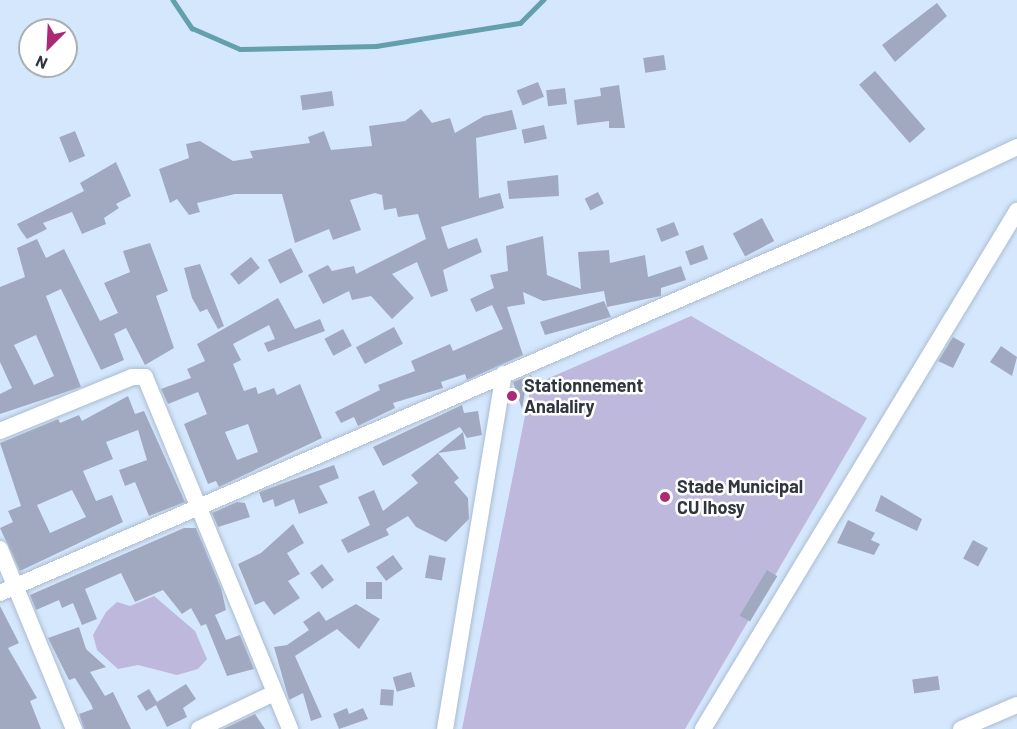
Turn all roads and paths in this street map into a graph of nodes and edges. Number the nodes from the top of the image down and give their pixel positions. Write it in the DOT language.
graph roads {
  1 [pos="1017,147"];
  2 [pos="1017,211"];
  3 [pos="504,374"];
  4 [pos="0,431"];
  5 [pos="201,503"];
  6 [pos="0,549"];
  7 [pos="7,589"];
  8 [pos="274,693"];
  9 [pos="1017,705"];
  10 [pos="74,729"];
  11 [pos="199,729"];
  12 [pos="290,729"];
  13 [pos="445,729"];
  14 [pos="703,729"];
  15 [pos="961,729"];
  1 -- 3 [label="street"];
  2 -- 14 [label="street"];
  3 -- 5 [label="street"];
  3 -- 13 [label="street"];
  4 -- 5 [label="street"];
  5 -- 7 [label="street"];
  5 -- 8 [label="street"];
  6 -- 7 [label="street"];
  7 -- 10 [label="street"];
  8 -- 11 [label="street"];
  8 -- 12 [label="street"];
  9 -- 15 [label="street"];
}
